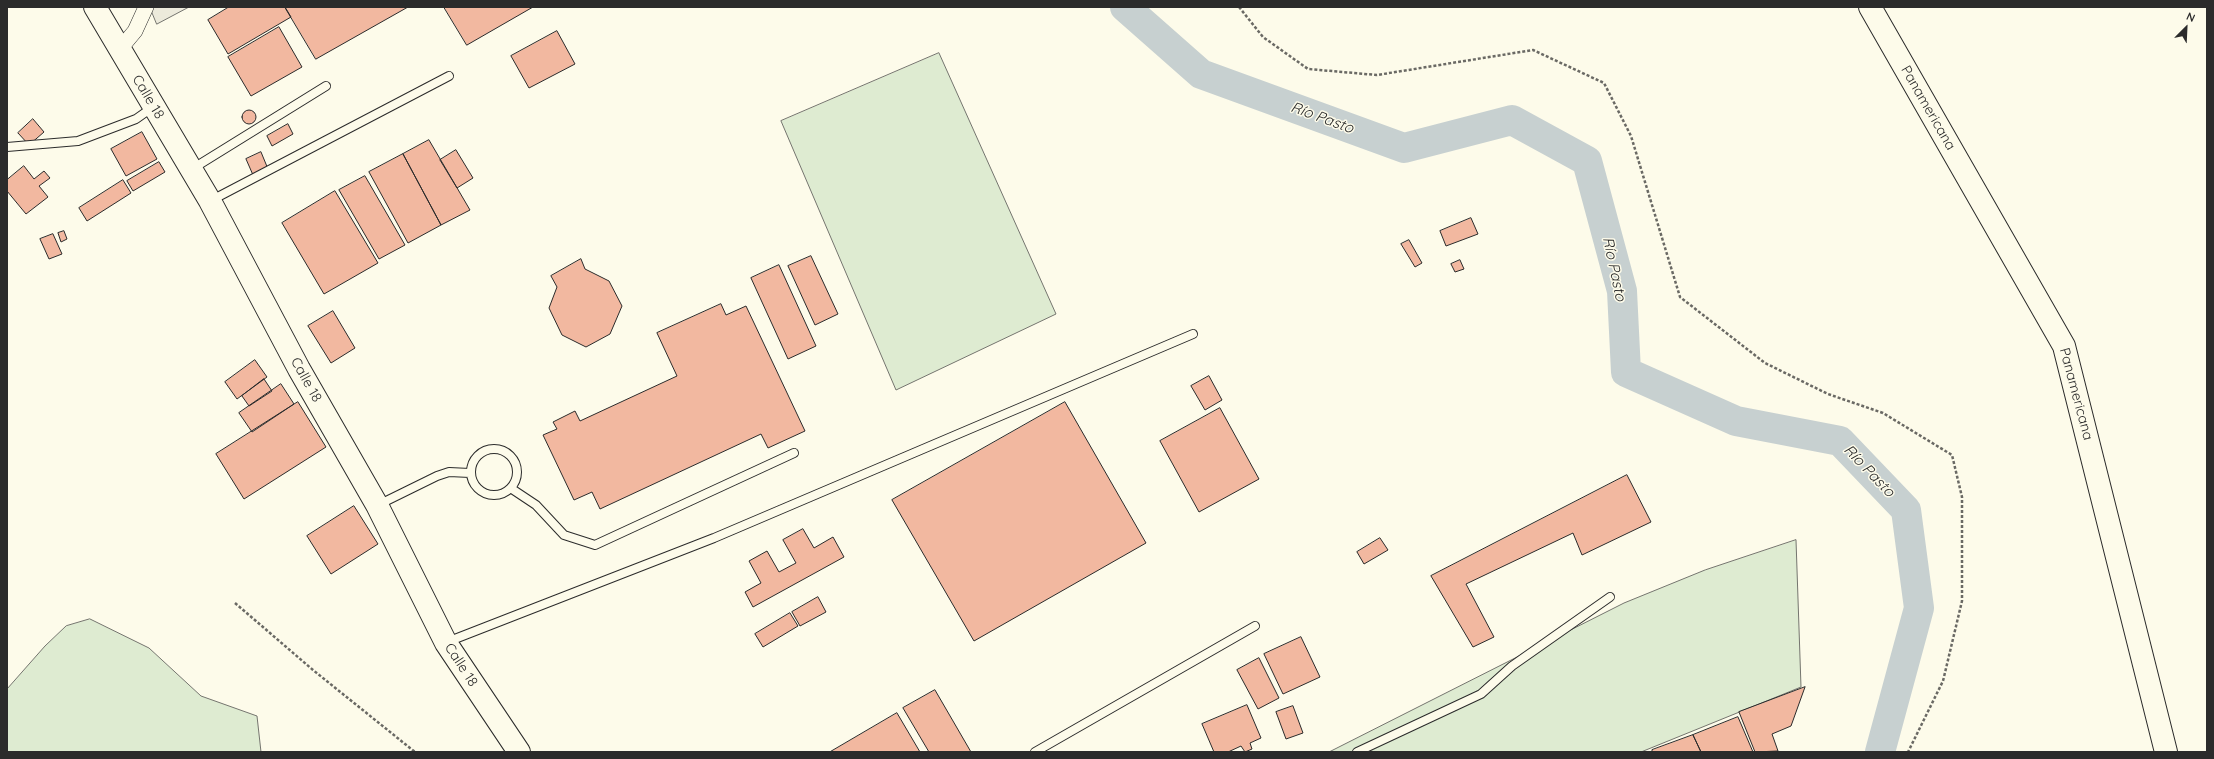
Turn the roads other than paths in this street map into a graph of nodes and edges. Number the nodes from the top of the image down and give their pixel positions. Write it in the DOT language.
graph roads {
  1 [pos="95,7"];
  2 [pos="146,7"];
  3 [pos="1870,7"];
  4 [pos="120,49"];
  5 [pos="448,76"];
  6 [pos="326,86"];
  7 [pos="154,106"];
  8 [pos="7,147"];
  9 [pos="191,170"];
  10 [pos="210,201"];
  11 [pos="1193,334"];
  12 [pos="794,453"];
  13 [pos="470,473"];
  14 [pos="512,489"];
  15 [pos="377,505"];
  16 [pos="1610,597"];
  17 [pos="1255,626"];
  18 [pos="446,643"];
  19 [pos="518,752"];
  20 [pos="1035,752"];
  21 [pos="1357,752"];
  22 [pos="2166,752"];
  1 -- 4 [label="main road, Calle 18"];
  2 -- 4 [label="street"];
  3 -- 22 [label="main road, Panamericana"];
  4 -- 7 [label="main road, Calle 18"];
  5 -- 10 [label="lane"];
  6 -- 9 [label="lane"];
  7 -- 8 [label="lane"];
  7 -- 9 [label="main road, Calle 18"];
  9 -- 10 [label="main road, Calle 18"];
  10 -- 15 [label="main road, Calle 18"];
  11 -- 18 [label="lane"];
  12 -- 14 [label="lane"];
  13 -- 14 [label="lane"];
  13 -- 14 [label="lane"];
  13 -- 15 [label="lane"];
  15 -- 18 [label="main road, Calle 18"];
  16 -- 21 [label="lane"];
  17 -- 20 [label="lane"];
  18 -- 19 [label="main road, Calle 18"];
}
